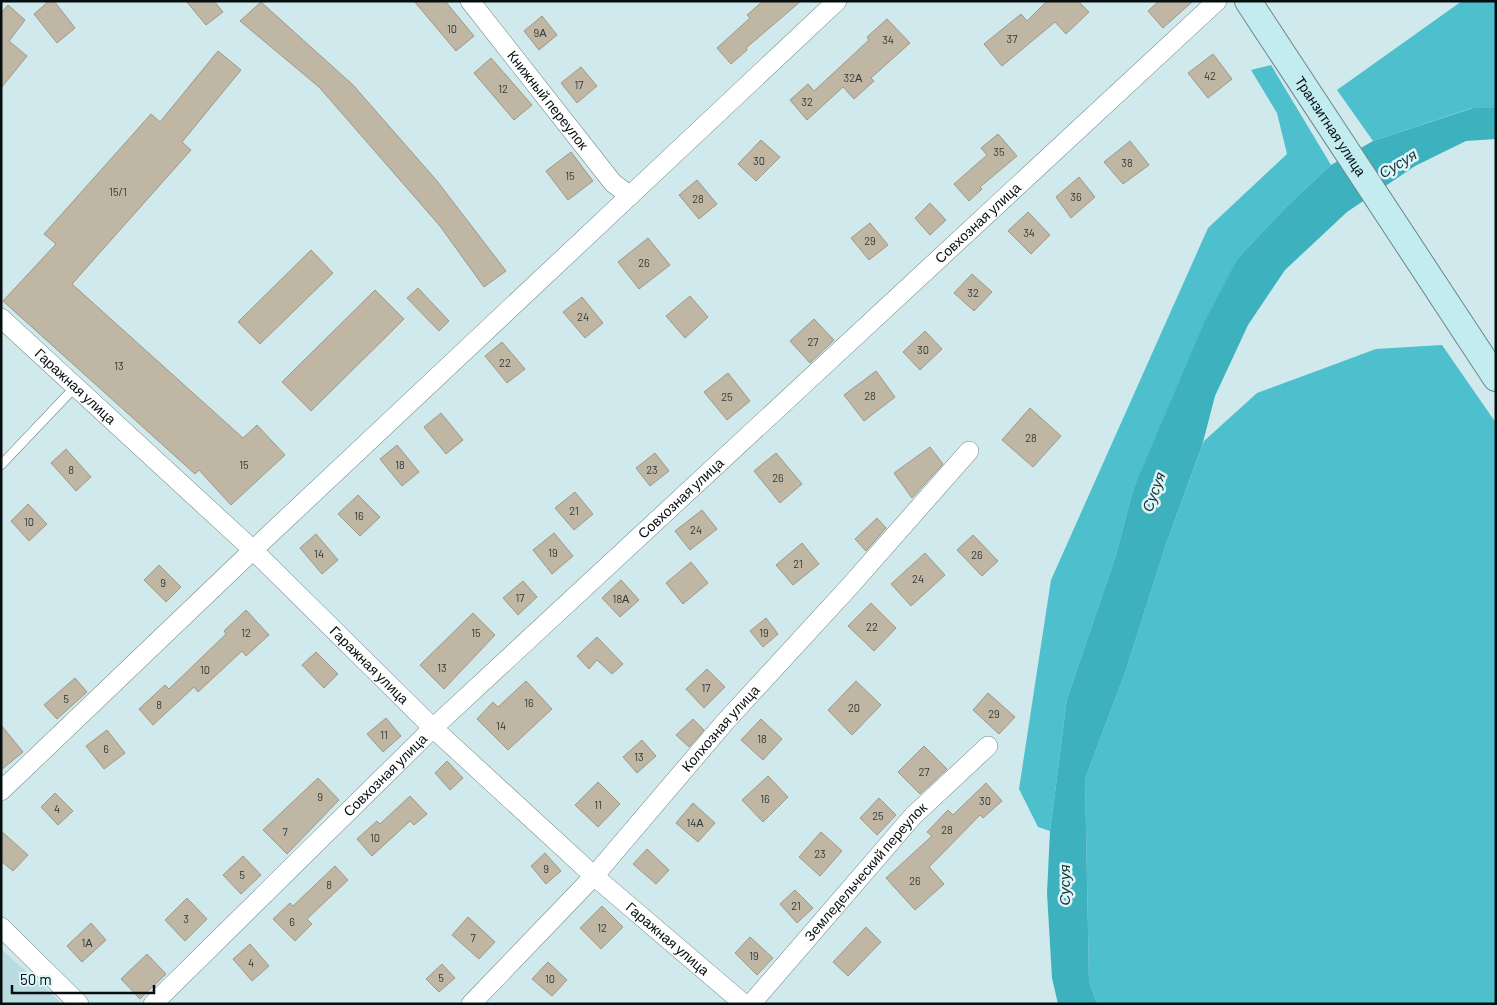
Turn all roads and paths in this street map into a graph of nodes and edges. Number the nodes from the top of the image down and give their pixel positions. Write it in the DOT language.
graph roads {
  1 [pos="470,1"];
  2 [pos="837,1"];
  3 [pos="1217,1"];
  4 [pos="1248,1"];
  5 [pos="630,196"];
  6 [pos="1,318"];
  7 [pos="1496,378"];
  8 [pos="76,386"];
  9 [pos="969,451"];
  10 [pos="1,465"];
  11 [pos="253,550"];
  12 [pos="432,728"];
  13 [pos="988,746"];
  14 [pos="1,791"];
  15 [pos="594,876"];
  16 [pos="1,927"];
  17 [pos="80,1004"];
  18 [pos="153,1004"];
  19 [pos="471,1004"];
  20 [pos="744,1004"];
  21 [pos="751,1004"];
  1 -- 5 [label="street, Книжный переулок"];
  2 -- 5 [label="street"];
  3 -- 12 [label="street, Совхозная улица"];
  4 -- 7 [label="main road, Транзитная улица"];
  5 -- 11 [label="street"];
  6 -- 8 [label="street, Гаражная улица"];
  8 -- 10 [label="lane"];
  8 -- 11 [label="street, Гаражная улица"];
  9 -- 15 [label="street, Колхозная улица"];
  11 -- 12 [label="street, Гаражная улица"];
  11 -- 14 [label="street"];
  12 -- 15 [label="street, Гаражная улица"];
  12 -- 18 [label="street, Совхозная улица"];
  13 -- 21 [label="street, Земледельческий переулок"];
  15 -- 19 [label="street, Колхозная улица"];
  15 -- 20 [label="street, Гаражная улица"];
  16 -- 17 [label="street"];
}
